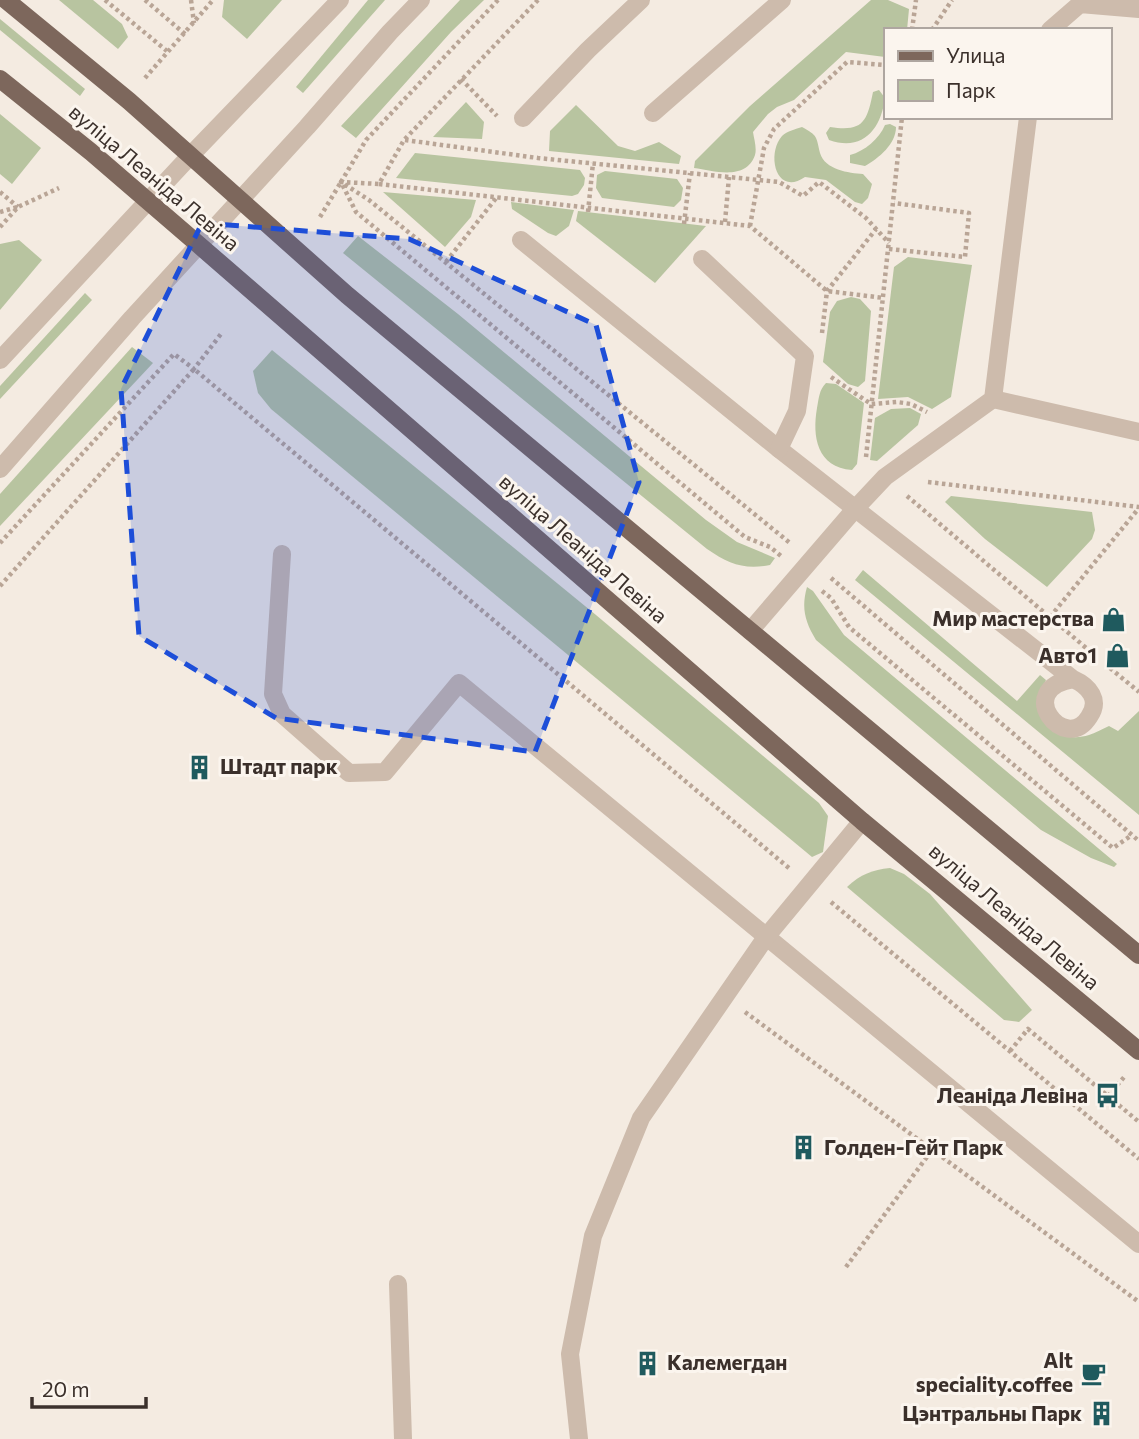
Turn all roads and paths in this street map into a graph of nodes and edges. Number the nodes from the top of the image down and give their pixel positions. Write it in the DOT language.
graph roads {
  1 [pos="6,0"];
  2 [pos="105,0"];
  3 [pos="145,0"];
  4 [pos="191,0"];
  5 [pos="213,0"];
  6 [pos="340,0"];
  7 [pos="421,0"];
  8 [pos="498,0"];
  9 [pos="538,0"];
  10 [pos="640,0"];
  11 [pos="782,0"];
  12 [pos="916,0"];
  13 [pos="952,0"];
  14 [pos="1139,9"];
  15 [pos="194,23"];
  16 [pos="912,28"];
  17 [pos="933,28"];
  18 [pos="1052,28"];
  19 [pos="185,34"];
  20 [pos="167,51"];
  21 [pos="884,65"];
  22 [pos="0,79"];
  23 [pos="144,80"];
  24 [pos="653,113"];
  25 [pos="523,118"];
  26 [pos="902,119"];
  27 [pos="1027,119"];
  28 [pos="404,140"];
  29 [pos="190,156"];
  30 [pos="593,163"];
  31 [pos="691,173"];
  32 [pos="729,177"];
  33 [pos="759,180"];
  34 [pos="341,183"];
  35 [pos="379,184"];
  36 [pos="59,188"];
  37 [pos="0,192"];
  38 [pos="497,197"];
  39 [pos="240,201"];
  40 [pos="147,202"];
  41 [pos="894,203"];
  42 [pos="18,207"];
  43 [pos="588,209"];
  44 [pos="0,212"];
  45 [pos="320,217"];
  46 [pos="685,221"];
  47 [pos="725,222"];
  48 [pos="750,226"];
  49 [pos="0,227"];
  50 [pos="521,240"];
  51 [pos="200,245"];
  52 [pos="889,246"];
  53 [pos="702,259"];
  54 [pos="446,261"];
  55 [pos="884,298"];
  56 [pos="221,334"];
  57 [pos="0,360"];
  58 [pos="194,369"];
  59 [pos="828,376"];
  60 [pos="993,399"];
  61 [pos="872,404"];
  62 [pos="937,417"];
  63 [pos="1139,432"];
  64 [pos="779,449"];
  65 [pos="0,469"];
  66 [pos="885,477"];
  67 [pos="1139,507"];
  68 [pos="855,509"];
  69 [pos="0,543"];
  70 [pos="282,554"];
  71 [pos="807,567"];
  72 [pos="0,586"];
  73 [pos="1050,617"];
  74 [pos="750,631"];
  75 [pos="1100,659"];
  76 [pos="1109,667"];
  77 [pos="1073,679"];
  78 [pos="1139,692"];
  79 [pos="862,821"];
  80 [pos="1132,835"];
  81 [pos="1139,841"];
  82 [pos="809,884"];
  83 [pos="766,937"];
  84 [pos="1139,955"];
  85 [pos="725,997"];
  86 [pos="1010,1051"];
  87 [pos="1139,1051"];
  88 [pos="1139,1122"];
  89 [pos="932,1150"];
  90 [pos="1139,1158"];
  91 [pos="1139,1244"];
  92 [pos="846,1267"];
  93 [pos="398,1284"];
  94 [pos="1139,1303"];
  95 [pos="403,1439"];
  96 [pos="579,1439"];
  1 -- 29 [label="main road, вуліца Леаніда Левіна"];
  2 -- 20 [label="path"];
  3 -- 19 [label="path"];
  4 -- 15 [label="path"];
  5 -- 15 [label="path"];
  6 -- 29 [label="street"];
  7 -- 39 [label="street"];
  8 -- 34 [label="path"];
  9 -- 28 [label="path"];
  10 -- 25 [label="street"];
  11 -- 24 [label="street"];
  12 -- 16 [label="path"];
  13 -- 17 [label="path"];
  14 -- 18 [label="street"];
  15 -- 19 [label="path"];
  19 -- 20 [label="path"];
  20 -- 23 [label="path"];
  21 -- 33 [label="path"];
  22 -- 40 [label="main road, вуліца Леаніда Левіна"];
  26 -- 41 [label="path"];
  27 -- 60 [label="street"];
  28 -- 30 [label="path"];
  28 -- 35 [label="path"];
  29 -- 39 [label="main road, вуліца Леаніда Левіна"];
  29 -- 40 [label="street"];
  30 -- 31 [label="path"];
  30 -- 43 [label="path"];
  31 -- 32 [label="path"];
  31 -- 46 [label="path"];
  32 -- 33 [label="path"];
  32 -- 47 [label="path"];
  33 -- 48 [label="path"];
  33 -- 52 [label="path"];
  34 -- 35 [label="path"];
  34 -- 45 [label="path"];
  34 -- 54 [label="path"];
  34 -- 71 [label="path"];
  35 -- 38 [label="path"];
  36 -- 42 [label="path"];
  37 -- 42 [label="path"];
  38 -- 43 [label="path"];
  38 -- 54 [label="path"];
  39 -- 51 [label="street"];
  39 -- 74 [label="main road, вуліца Леаніда Левіна"];
  40 -- 51 [label="main road, вуліца Леаніда Левіна"];
  40 -- 57 [label="street"];
  41 -- 52 [label="path"];
  41 -- 52 [label="path"];
  42 -- 44 [label="path"];
  42 -- 49 [label="path"];
  43 -- 46 [label="path"];
  46 -- 47 [label="path"];
  47 -- 48 [label="path"];
  48 -- 55 [label="path"];
  50 -- 64 [label="street"];
  51 -- 65 [label="street"];
  51 -- 79 [label="main road, вуліца Леаніда Левіна"];
  52 -- 55 [label="path"];
  53 -- 64 [label="street"];
  54 -- 71 [label="path"];
  55 -- 61 [label="path"];
  56 -- 58 [label="path"];
  58 -- 69 [label="path"];
  58 -- 72 [label="path"];
  58 -- 82 [label="path"];
  59 -- 61 [label="path"];
  60 -- 63 [label="street"];
  60 -- 66 [label="street"];
  61 -- 62 [label="path"];
  61 -- 66 [label="path"];
  64 -- 68 [label="street"];
  66 -- 67 [label="path"];
  66 -- 68 [label="street"];
  66 -- 73 [label="path"];
  67 -- 73 [label="path"];
  68 -- 71 [label="street"];
  68 -- 77 [label="street"];
  70 -- 83 [label="street"];
  71 -- 74 [label="street"];
  71 -- 80 [label="path"];
  71 -- 80 [label="path"];
  73 -- 75 [label="path"];
  74 -- 84 [label="main road, вуліца Леаніда Левіна"];
  76 -- 78 [label="path"];
  79 -- 82 [label="street"];
  79 -- 87 [label="main road, вуліца Леаніда Левіна"];
  80 -- 81 [label="path"];
  82 -- 83 [label="street"];
  82 -- 86 [label="path"];
  83 -- 85 [label="street"];
  83 -- 91 [label="street"];
  85 -- 89 [label="path"];
  85 -- 96 [label="street"];
  86 -- 88 [label="path"];
  86 -- 90 [label="path"];
  89 -- 92 [label="path"];
  89 -- 94 [label="path"];
  93 -- 95 [label="street"];
}
